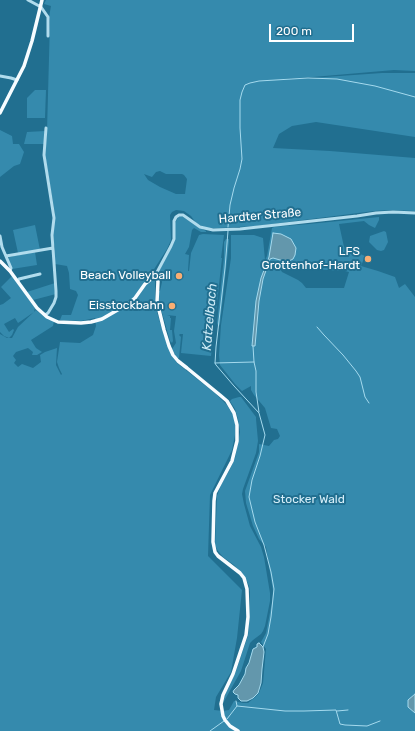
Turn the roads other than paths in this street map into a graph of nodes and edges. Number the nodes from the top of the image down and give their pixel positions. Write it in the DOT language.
graph roads {
  1 [pos="28,0"];
  2 [pos="42,0"];
  3 [pos="41,7"];
  4 [pos="48,36"];
  5 [pos="0,76"];
  6 [pos="18,80"];
  7 [pos="0,113"];
  8 [pos="46,128"];
  9 [pos="415,214"];
  10 [pos="0,236"];
  11 [pos="53,248"];
  12 [pos="6,256"];
  13 [pos="0,261"];
  14 [pos="10,271"];
  15 [pos="40,274"];
  16 [pos="155,276"];
  17 [pos="18,281"];
  18 [pos="45,315"];
  19 [pos="238,731"];
  1 -- 3 [label="street"];
  2 -- 3 [label="main road"];
  3 -- 4 [label="street"];
  3 -- 6 [label="main road"];
  5 -- 6 [label="street"];
  6 -- 7 [label="main road"];
  8 -- 11 [label="street"];
  9 -- 16 [label="street, Hardter Straße"];
  10 -- 12 [label="street"];
  11 -- 12 [label="street"];
  11 -- 18 [label="street"];
  12 -- 14 [label="street"];
  13 -- 14 [label="main road"];
  14 -- 17 [label="main road"];
  15 -- 17 [label="street"];
  16 -- 18 [label="main road"];
  16 -- 19 [label="main road"];
  17 -- 18 [label="main road"];
}
